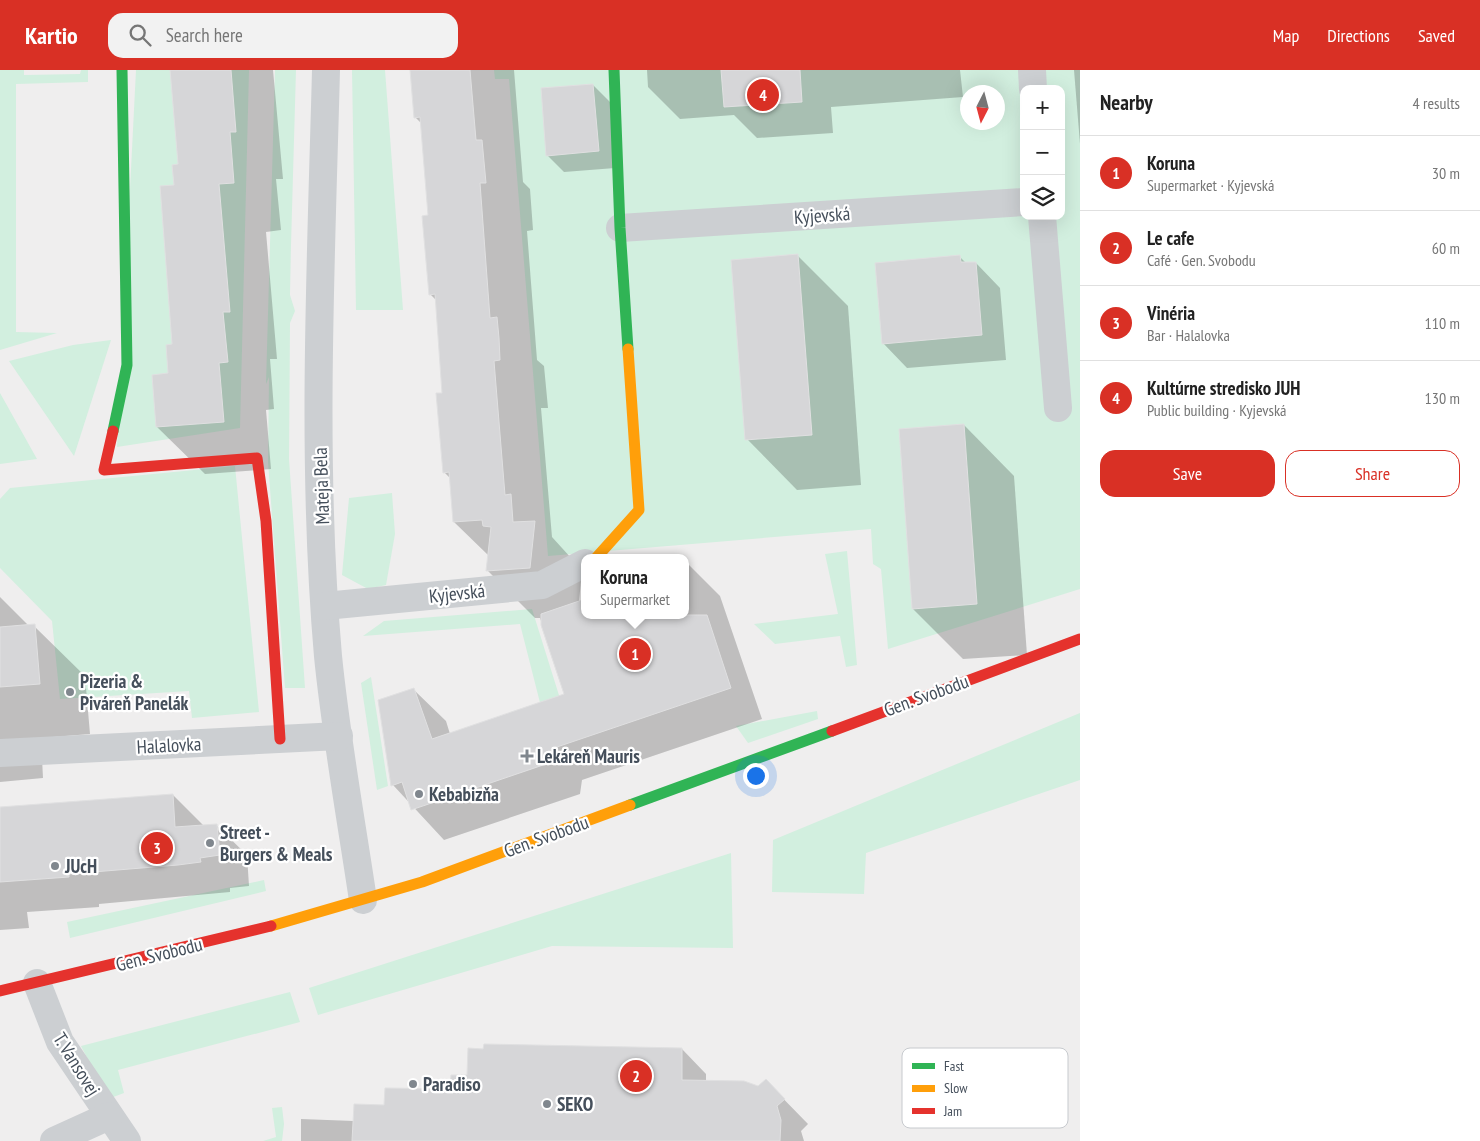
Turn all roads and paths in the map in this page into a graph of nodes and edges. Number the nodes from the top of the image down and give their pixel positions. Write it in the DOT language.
graph roads {
  1 [pos="122,70"];
  2 [pos="326,70"];
  3 [pos="614,70"];
  4 [pos="1032,70"];
  5 [pos="1033,85"];
  6 [pos="1020,202"];
  7 [pos="1042,220"];
  8 [pos="620,228"];
  9 [pos="1058,408"];
  10 [pos="600,554"];
  11 [pos="581,566"];
  12 [pos="325,606"];
  13 [pos="1080,640"];
  14 [pos="339,736"];
  15 [pos="280,740"];
  16 [pos="0,753"];
  17 [pos="364,900"];
  18 [pos="37,983"];
  19 [pos="0,991"];
  20 [pos="110,1116"];
  21 [pos="54,1141"];
  22 [pos="126,1141"];
  1 -- 15 [label="street"];
  2 -- 12 [label="street, Mateja Bela"];
  3 -- 8 [label="street"];
  4 -- 5 [label="street"];
  6 -- 8 [label="street, Kyjevská"];
  7 -- 9 [label="street"];
  8 -- 10 [label="street"];
  11 -- 12 [label="street, Kyjevská"];
  12 -- 14 [label="street, Mateja Bela"];
  13 -- 17 [label="street, Gen. Svobodu"];
  14 -- 15 [label="street, Halalovka"];
  14 -- 17 [label="street, Mateja Bela"];
  15 -- 16 [label="street, Halalovka"];
  17 -- 18 [label="street, Gen. Svobodu"];
  18 -- 19 [label="street, Gen. Svobodu"];
  18 -- 20 [label="street, T. Vansovej"];
  20 -- 21 [label="street"];
  20 -- 22 [label="street, T. Vansovej"];
}
